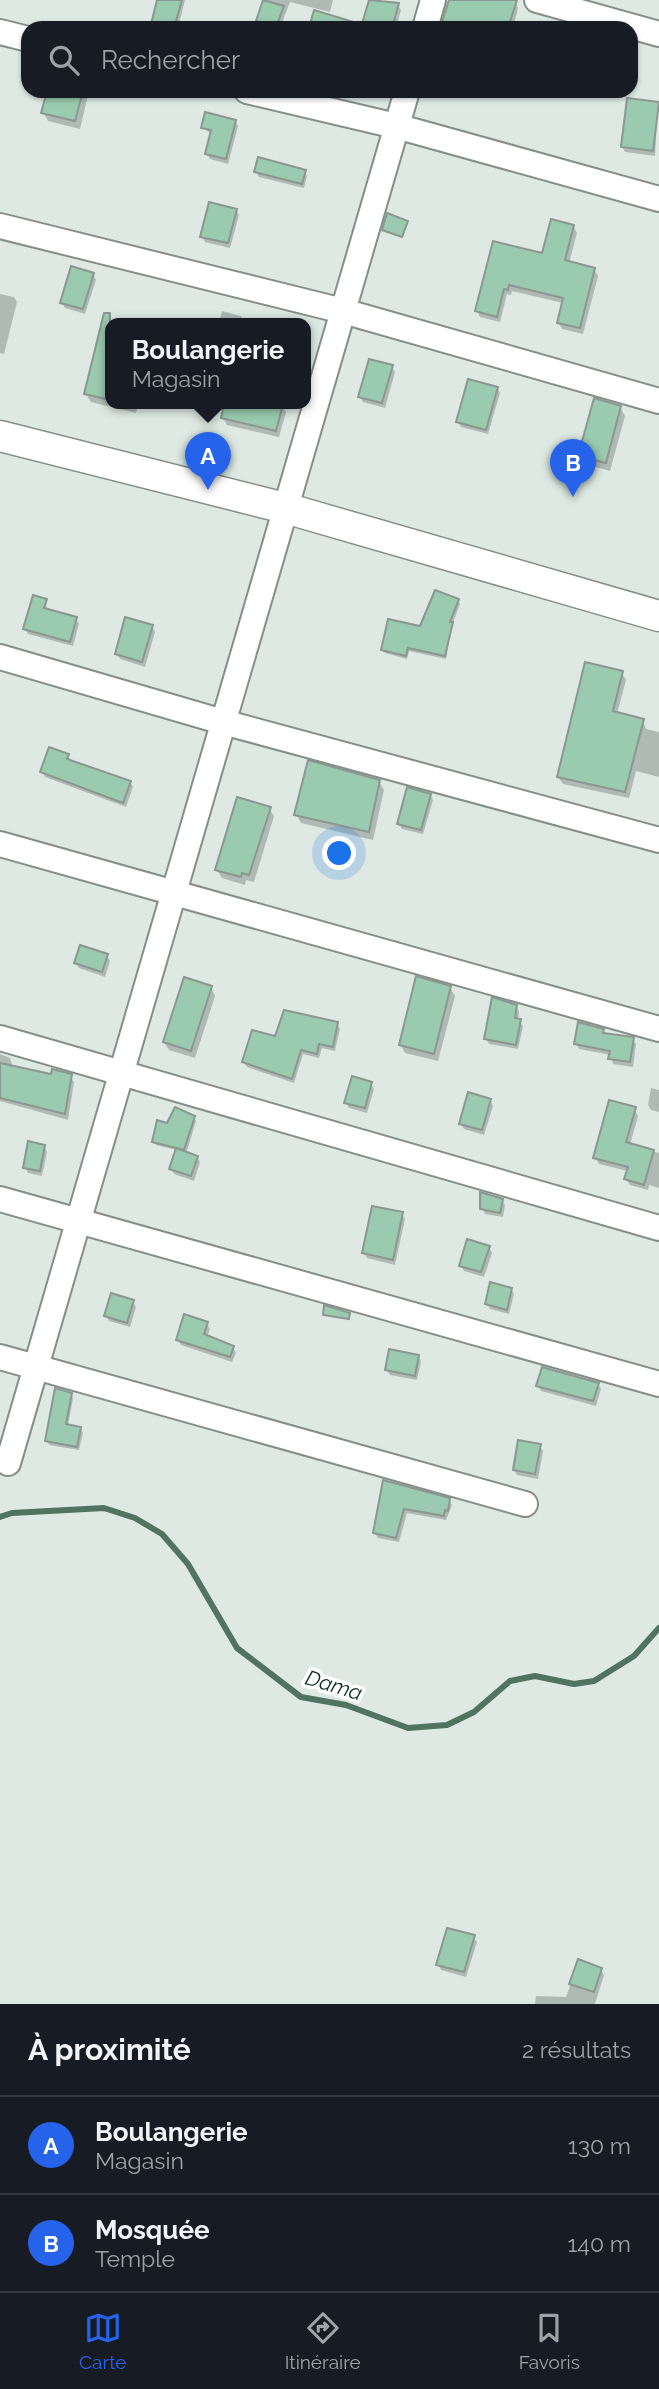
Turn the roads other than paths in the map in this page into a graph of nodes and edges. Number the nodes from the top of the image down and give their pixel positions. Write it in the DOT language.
graph roads {
  1 [pos="433,0"];
  2 [pos="537,0"];
  3 [pos="427,21"];
  4 [pos="612,21"];
  5 [pos="638,28"];
  6 [pos="0,32"];
  7 [pos="659,34"];
  8 [pos="21,37"];
  9 [pos="277,98"];
  10 [pos="405,98"];
  11 [pos="396,126"];
  12 [pos="659,199"];
  13 [pos="0,226"];
  14 [pos="343,311"];
  15 [pos="659,401"];
  16 [pos="0,436"];
  17 [pos="285,508"];
  18 [pos="659,616"];
  19 [pos="0,657"];
  20 [pos="223,722"];
  21 [pos="659,839"];
  22 [pos="0,844"];
  23 [pos="173,893"];
  24 [pos="659,1029"];
  25 [pos="0,1038"];
  26 [pos="121,1073"];
  27 [pos="0,1199"];
  28 [pos="78,1222"];
  29 [pos="659,1228"];
  30 [pos="0,1357"];
  31 [pos="36,1367"];
  32 [pos="659,1384"];
  33 [pos="8,1463"];
  34 [pos="525,1504"];
  1 -- 3 [label="street"];
  2 -- 4 [label="street"];
  5 -- 7 [label="street"];
  6 -- 8 [label="street"];
  9 -- 11 [label="street"];
  10 -- 11 [label="street"];
  11 -- 12 [label="street"];
  11 -- 14 [label="street"];
  13 -- 14 [label="street"];
  14 -- 15 [label="street"];
  14 -- 17 [label="street"];
  16 -- 17 [label="street"];
  17 -- 18 [label="street"];
  17 -- 20 [label="street"];
  19 -- 20 [label="street"];
  20 -- 21 [label="street"];
  20 -- 23 [label="street"];
  22 -- 23 [label="street"];
  23 -- 24 [label="street"];
  23 -- 26 [label="street"];
  25 -- 26 [label="street"];
  26 -- 28 [label="street"];
  26 -- 29 [label="street"];
  27 -- 28 [label="street"];
  28 -- 31 [label="street"];
  28 -- 32 [label="street"];
  30 -- 31 [label="street"];
  31 -- 33 [label="street"];
  31 -- 34 [label="street"];
}
